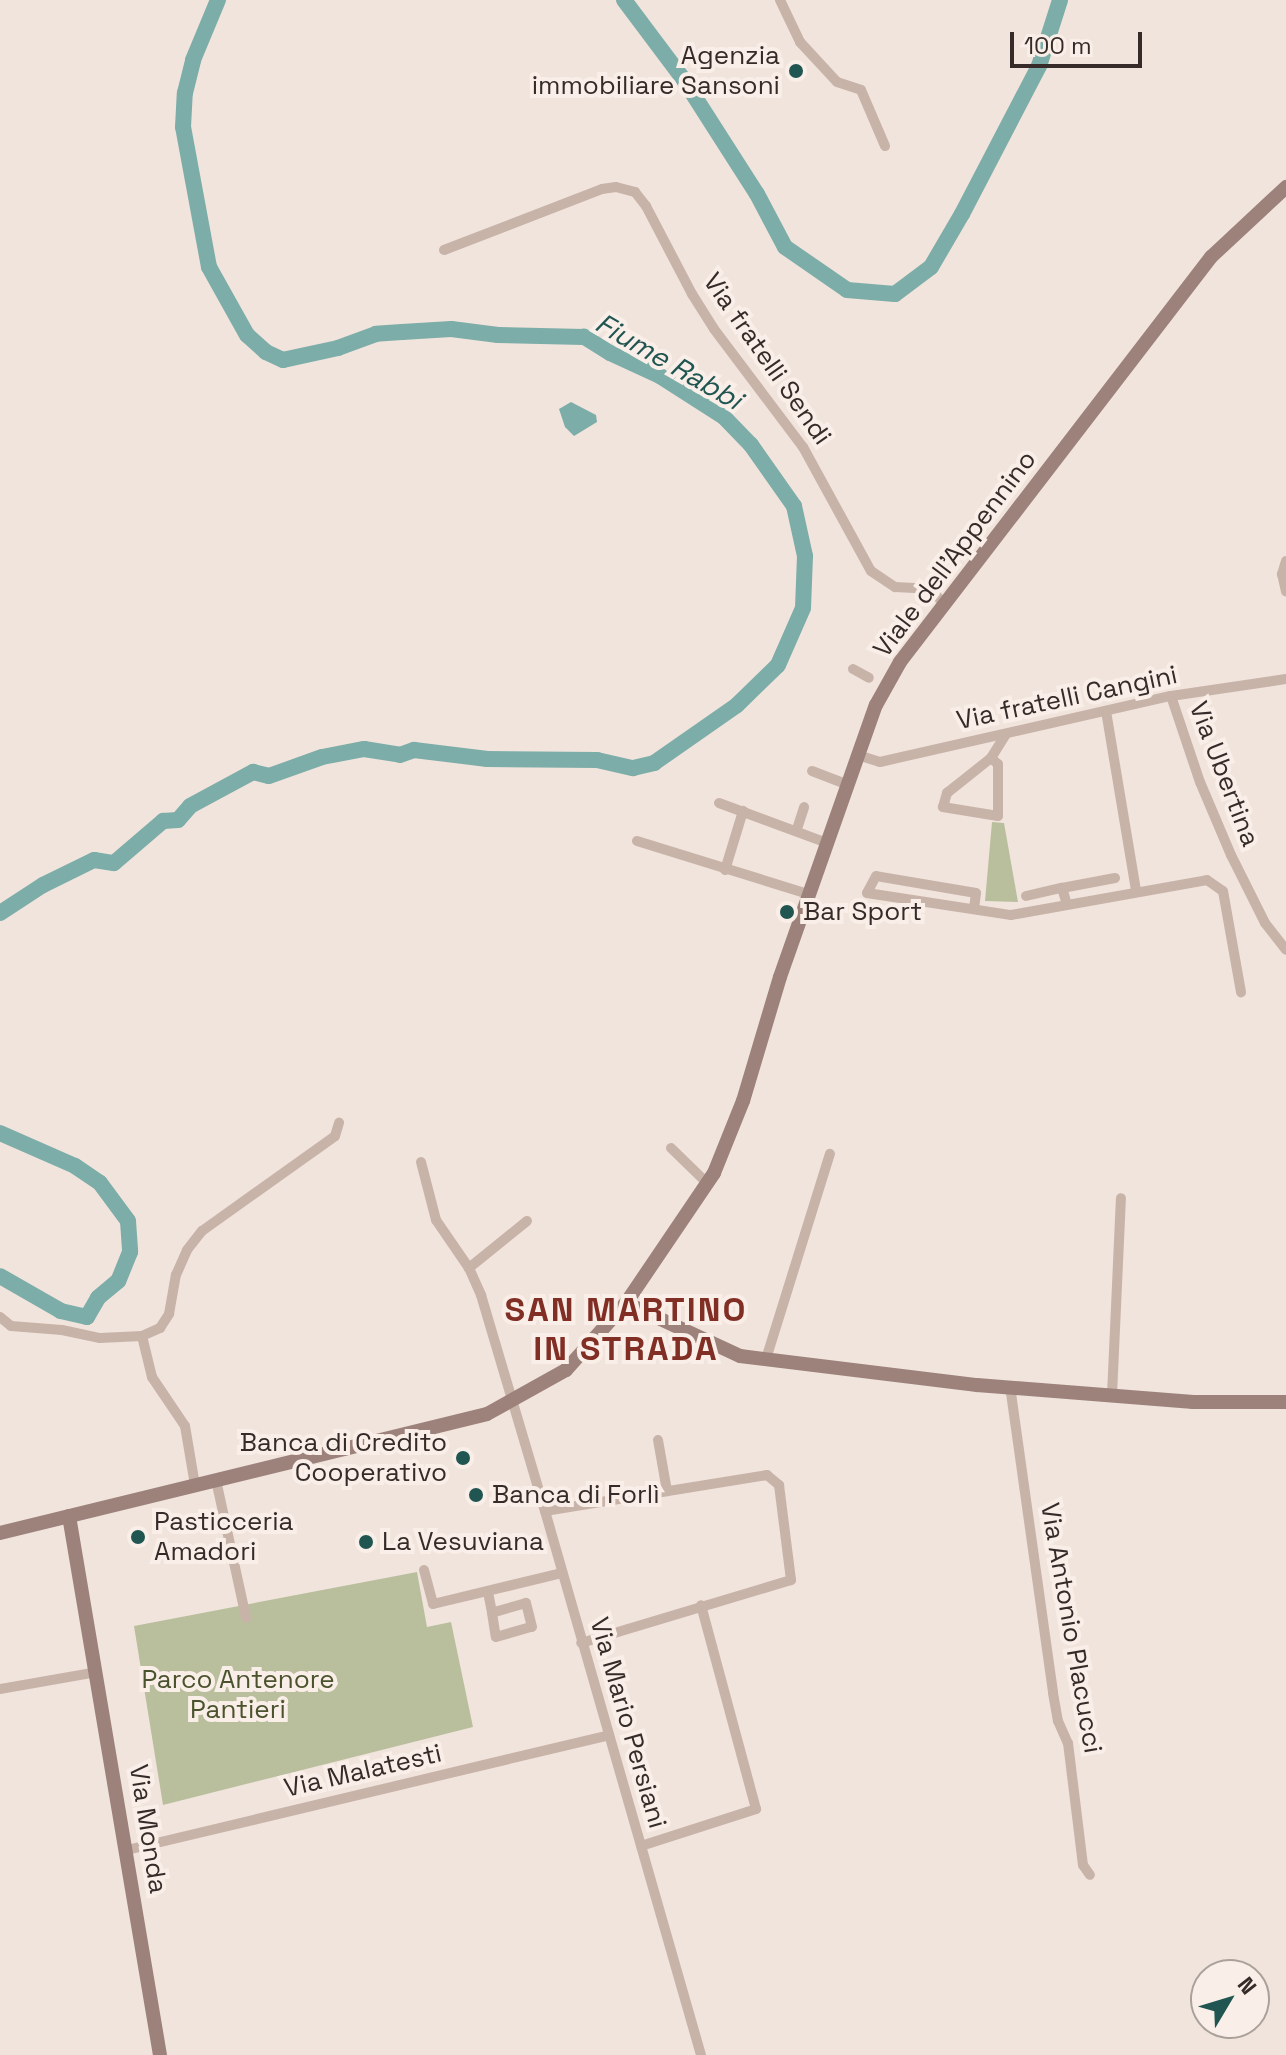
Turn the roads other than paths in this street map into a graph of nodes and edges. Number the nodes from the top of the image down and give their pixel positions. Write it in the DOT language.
graph roads {
  1 [pos="780,0"];
  2 [pos="885,146"];
  3 [pos="1286,187"];
  4 [pos="444,250"];
  5 [pos="1286,561"];
  6 [pos="1286,592"];
  7 [pos="946,605"];
  8 [pos="853,669"];
  9 [pos="1286,679"];
  10 [pos="877,682"];
  11 [pos="1171,696"];
  12 [pos="1106,711"];
  13 [pos="1006,734"];
  14 [pos="858,755"];
  15 [pos="991,758"];
  16 [pos="812,771"];
  17 [pos="848,785"];
  18 [pos="719,803"];
  19 [pos="804,807"];
  20 [pos="743,811"];
  21 [pos="797,829"];
  22 [pos="637,841"];
  23 [pos="827,843"];
  24 [pos="725,870"];
  25 [pos="1115,878"];
  26 [pos="1062,888"];
  27 [pos="1136,891"];
  28 [pos="808,894"];
  29 [pos="1026,896"];
  30 [pos="1067,904"];
  31 [pos="974,909"];
  32 [pos="1286,950"];
  33 [pos="1241,992"];
  34 [pos="339,1123"];
  35 [pos="671,1148"];
  36 [pos="830,1154"];
  37 [pos="421,1162"];
  38 [pos="708,1184"];
  39 [pos="1121,1198"];
  40 [pos="527,1221"];
  41 [pos="469,1268"];
  42 [pos="626,1303"];
  43 [pos="0,1317"];
  44 [pos="142,1336"];
  45 [pos="766,1359"];
  46 [pos="1010,1386"];
  47 [pos="1112,1395"];
  48 [pos="1286,1402"];
  49 [pos="511,1403"];
  50 [pos="658,1440"];
  51 [pos="216,1480"];
  52 [pos="195,1485"];
  53 [pos="667,1491"];
  54 [pos="545,1511"];
  55 [pos="69,1516"];
  56 [pos="0,1533"];
  57 [pos="424,1570"];
  58 [pos="562,1573"];
  59 [pos="488,1592"];
  60 [pos="701,1605"];
  61 [pos="492,1613"];
  62 [pos="246,1618"];
  63 [pos="581,1643"];
  64 [pos="97,1672"];
  65 [pos="0,1689"];
  66 [pos="608,1735"];
  67 [pos="641,1846"];
  68 [pos="127,1850"];
  69 [pos="1090,1875"];
  70 [pos="160,2055"];
  71 [pos="701,2055"];
  1 -- 2 [label="street"];
  3 -- 7 [label="main road, Viale dell'Appennino"];
  4 -- 7 [label="street, Via fratelli Sendi"];
  5 -- 6 [label="street"];
  7 -- 10 [label="main road, Viale dell'Appennino"];
  8 -- 10 [label="street"];
  9 -- 11 [label="street, Via fratelli Cangini"];
  10 -- 14 [label="main road, Viale dell'Appennino"];
  11 -- 12 [label="street, Via fratelli Cangini"];
  11 -- 32 [label="street, Via Ubertina"];
  12 -- 13 [label="street, Via fratelli Cangini"];
  12 -- 27 [label="street"];
  13 -- 14 [label="street, Via fratelli Cangini"];
  13 -- 15 [label="street"];
  14 -- 17 [label="main road, Viale dell'Appennino"];
  15 -- 15 [label="street"];
  16 -- 17 [label="street"];
  17 -- 23 [label="main road, Viale dell'Appennino"];
  18 -- 20 [label="street"];
  19 -- 21 [label="street"];
  20 -- 21 [label="street"];
  20 -- 24 [label="street"];
  21 -- 23 [label="street"];
  22 -- 24 [label="street"];
  23 -- 28 [label="main road, Viale dell'Appennino"];
  24 -- 28 [label="street"];
  25 -- 26 [label="street"];
  26 -- 29 [label="street"];
  26 -- 30 [label="street"];
  27 -- 30 [label="street"];
  27 -- 33 [label="street"];
  28 -- 38 [label="main road, Viale dell'Appennino"];
  30 -- 31 [label="street"];
  31 -- 31 [label="street"];
  34 -- 44 [label="street"];
  35 -- 38 [label="street"];
  36 -- 45 [label="street"];
  37 -- 41 [label="street, Via Mario Persiani"];
  38 -- 42 [label="main road, Viale dell'Appennino"];
  39 -- 47 [label="street"];
  40 -- 41 [label="street"];
  41 -- 49 [label="street, Via Mario Persiani"];
  42 -- 45 [label="main road"];
  42 -- 49 [label="main road, Viale dell'Appennino"];
  43 -- 44 [label="street"];
  44 -- 52 [label="street"];
  45 -- 46 [label="main road"];
  46 -- 47 [label="main road"];
  46 -- 69 [label="street, Via Antonio Placucci"];
  47 -- 48 [label="main road"];
  49 -- 51 [label="main road, Viale dell'Appennino"];
  49 -- 54 [label="street, Via Mario Persiani"];
  50 -- 53 [label="street"];
  51 -- 52 [label="main road, Viale dell'Appennino"];
  51 -- 62 [label="street"];
  52 -- 55 [label="main road, Viale dell'Appennino"];
  53 -- 54 [label="street"];
  53 -- 60 [label="street"];
  54 -- 58 [label="street, Via Mario Persiani"];
  55 -- 56 [label="main road, Viale dell'Appennino"];
  55 -- 64 [label="main road, Via Monda"];
  57 -- 59 [label="street"];
  58 -- 59 [label="street"];
  58 -- 63 [label="street, Via Mario Persiani"];
  59 -- 61 [label="street"];
  60 -- 63 [label="street"];
  60 -- 67 [label="street"];
  61 -- 61 [label="street"];
  63 -- 66 [label="street, Via Mario Persiani"];
  64 -- 65 [label="street"];
  64 -- 68 [label="main road, Via Monda"];
  66 -- 67 [label="street, Via Mario Persiani"];
  66 -- 68 [label="street, Via Malatesti"];
  67 -- 71 [label="street, Via Mario Persiani"];
  68 -- 70 [label="main road, Via Monda"];
}
